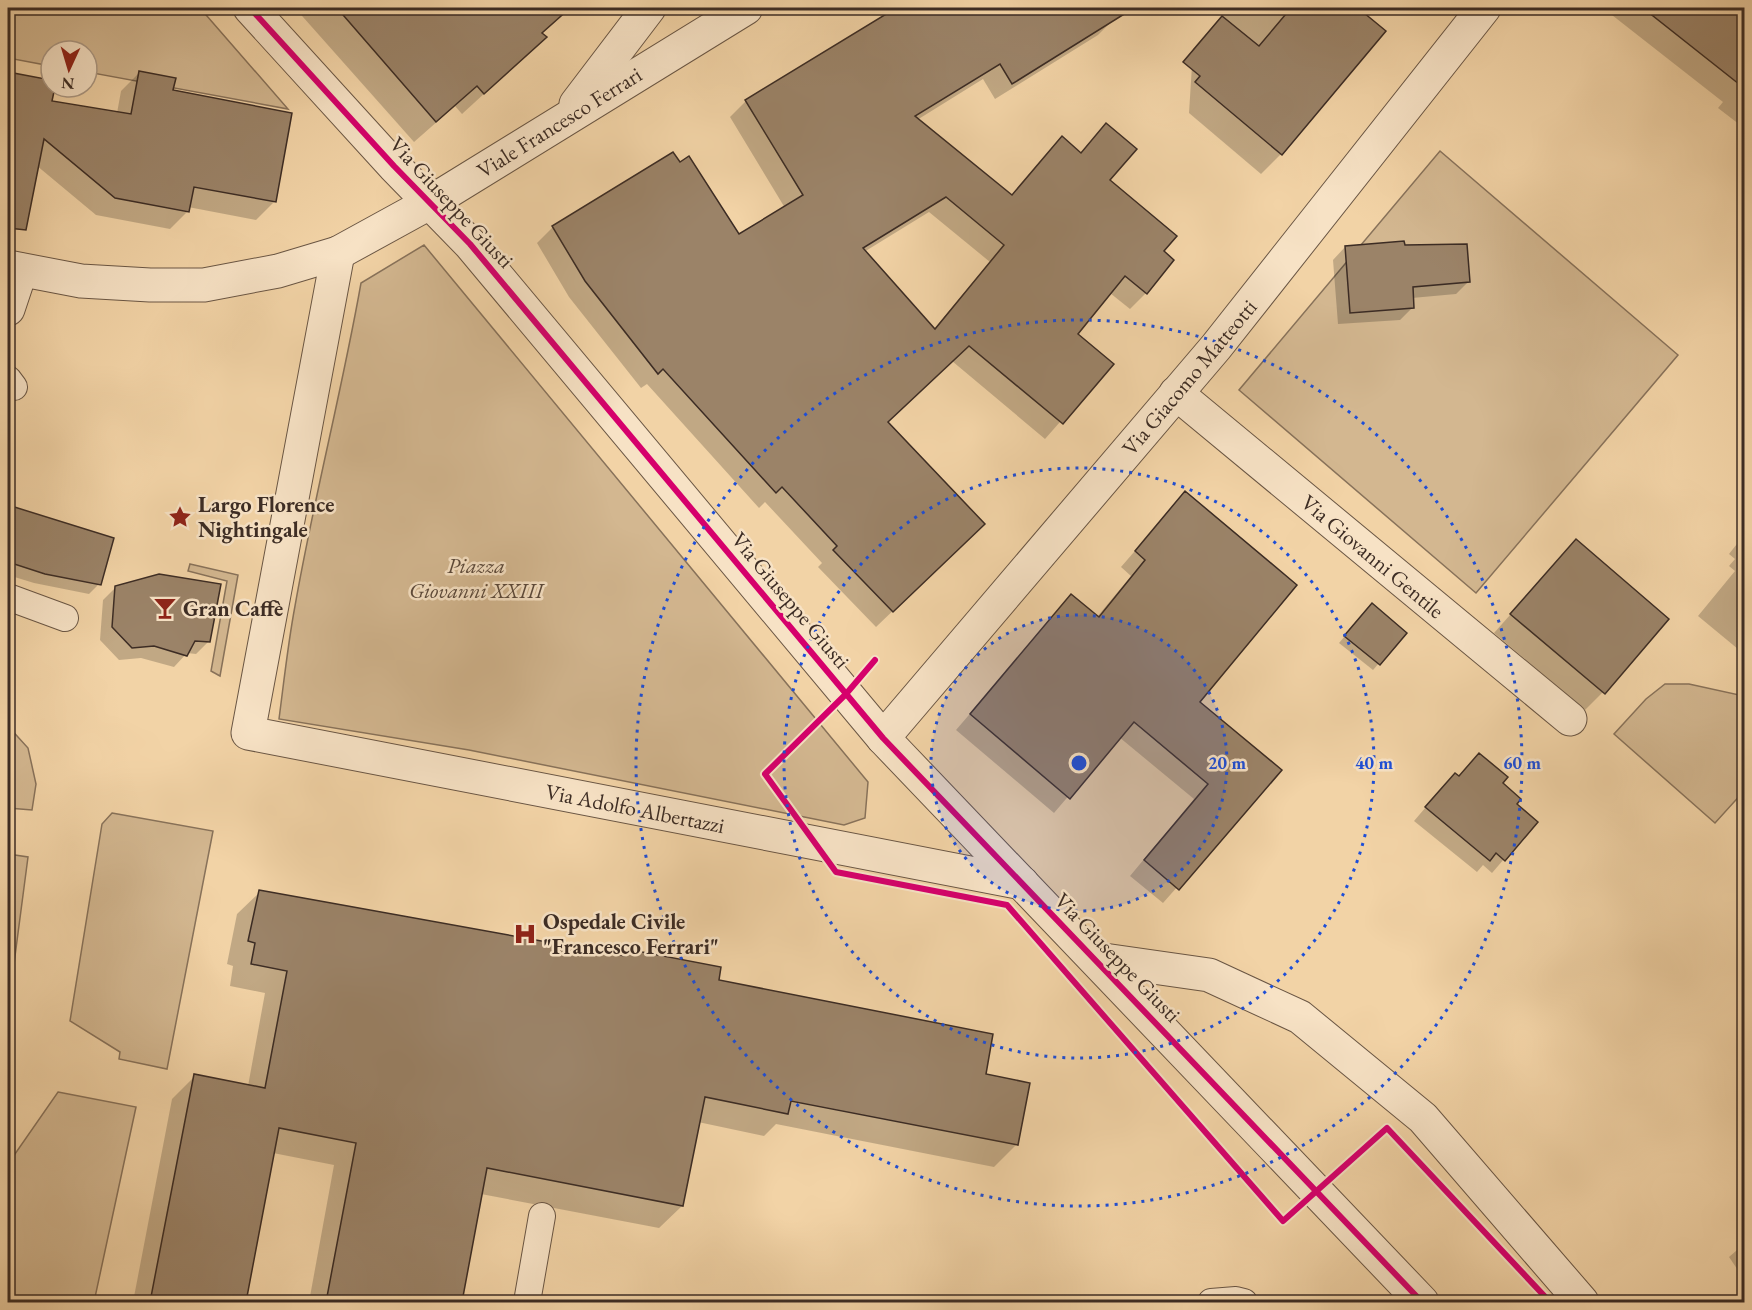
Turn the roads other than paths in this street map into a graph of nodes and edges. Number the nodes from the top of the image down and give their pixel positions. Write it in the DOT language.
graph roads {
  1 [pos="250,8"];
  2 [pos="648,8"];
  3 [pos="746,8"];
  4 [pos="1484,8"];
  5 [pos="566,117"];
  6 [pos="431,202"];
  7 [pos="338,253"];
  8 [pos="14,269"];
  9 [pos="8,309"];
  10 [pos="1176,393"];
  11 [pos="8,597"];
  12 [pos="64,618"];
  13 [pos="1570,719"];
  14 [pos="883,738"];
  15 [pos="1022,883"];
  16 [pos="1096,959"];
  17 [pos="542,1216"];
  18 [pos="527,1302"];
  19 [pos="1211,1302"];
  20 [pos="1244,1302"];
  21 [pos="1422,1302"];
  22 [pos="1582,1302"];
  1 -- 6 [label="street, Via Giuseppe Giusti"];
  2 -- 5 [label="street"];
  3 -- 5 [label="street, Viale Francesco Ferrari"];
  4 -- 10 [label="street, Via Giacomo Matteotti"];
  5 -- 6 [label="street, Viale Francesco Ferrari"];
  6 -- 7 [label="street, Viale Francesco Ferrari"];
  6 -- 14 [label="street, Via Giuseppe Giusti"];
  7 -- 8 [label="street, Viale Francesco Ferrari"];
  7 -- 15 [label="street, Via Adolfo Albertazzi"];
  8 -- 9 [label="street, Viale Francesco Ferrari"];
  10 -- 13 [label="street, Via Giovanni Gentile"];
  10 -- 14 [label="street, Via Giacomo Matteotti"];
  11 -- 12 [label="lane"];
  14 -- 15 [label="street, Via Giuseppe Giusti"];
  15 -- 16 [label="street, Via Giuseppe Giusti"];
  16 -- 21 [label="street, Via Giuseppe Giusti"];
  16 -- 22 [label="street, Via Giuseppe Giusti"];
  17 -- 18 [label="lane"];
  19 -- 20 [label="lane"];
}
